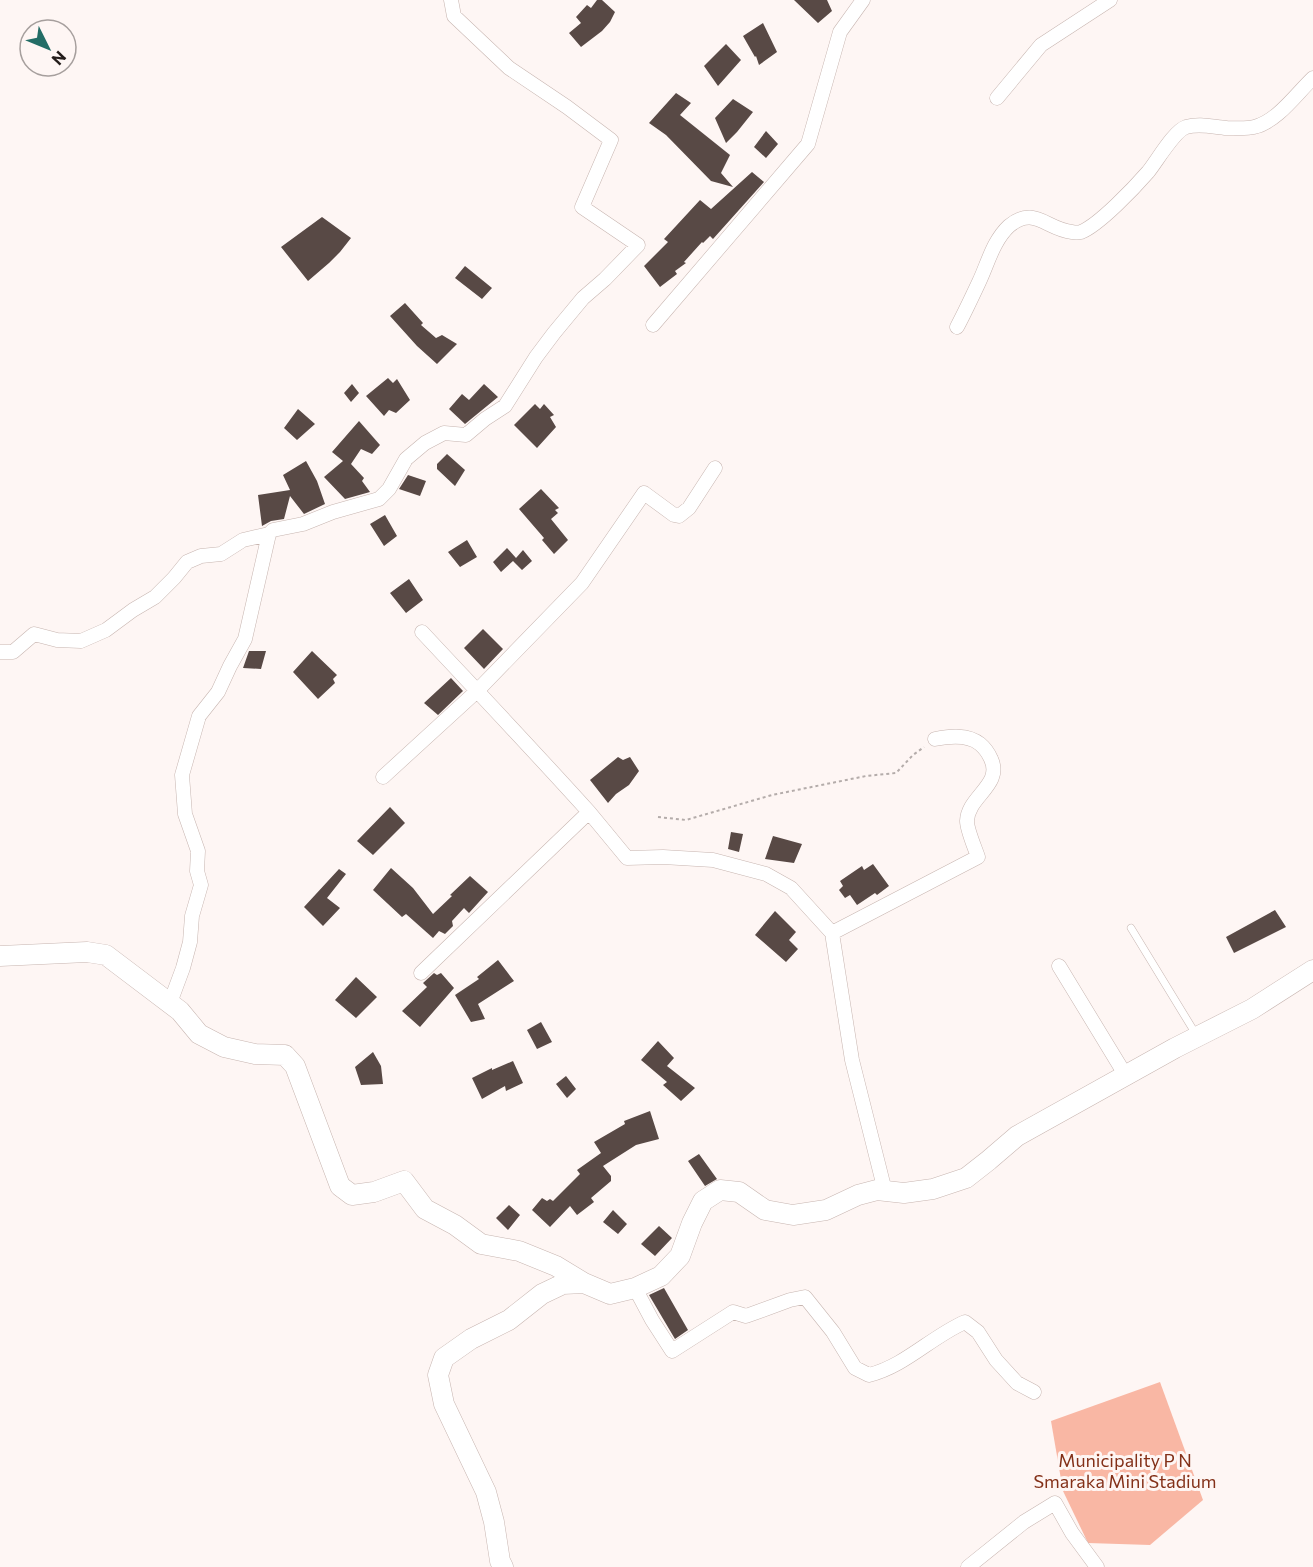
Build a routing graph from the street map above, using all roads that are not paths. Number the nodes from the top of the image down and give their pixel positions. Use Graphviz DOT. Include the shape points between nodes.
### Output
graph roads {
  1 [pos="451,0"];
  2 [pos="863,0"];
  3 [pos="1110,0"];
  4 [pos="1313,78"];
  5 [pos="997,98"];
  6 [pos="653,325"];
  7 [pos="957,327"];
  8 [pos="715,468"];
  9 [pos="269,534"];
  10 [pos="422,632"];
  11 [pos="0,652"];
  12 [pos="477,691"];
  13 [pos="936,739"];
  14 [pos="383,777"];
  15 [pos="589,812"];
  16 [pos="1131,928"];
  17 [pos="832,933"];
  18 [pos="0,956"];
  19 [pos="1059,966"];
  20 [pos="1313,970"];
  21 [pos="421,973"];
  22 [pos="170,1003"];
  23 [pos="1197,1037"];
  24 [pos="1126,1076"];
  25 [pos="885,1191"];
  26 [pos="584,1283"];
  27 [pos="634,1288"];
  28 [pos="1034,1392"];
  29 [pos="503,1567"];
  30 [pos="968,1567"];
  31 [pos="1097,1567"];
  1 -- 9 [label="street" via="454,16 509,68 611,140 582,207 638,245 583,298 554,333 505,406 466,435 444,433 425,443 406,459 379,499"];
  2 -- 6 [label="street" via="840,32 808,144"];
  3 -- 5 [label="street" via="1041,45"];
  4 -- 7 [label="street" via="1274,118 1255,127 1198,124 1184,128 1119,201 1095,224 1078,233 1052,227 1037,218 1024,217 1009,226 994,244"];
  8 -- 12 [label="street" via="689,508 679,516 644,493 582,583"];
  9 -- 11 [label="street" via="243,540 221,554 187,562 155,597 106,630 81,641 34,634 13,652"];
  9 -- 22 [label="street" via="245,639 218,692 199,716 182,775 185,813 198,850 201,885 190,942"];
  10 -- 12 [label="street"];
  12 -- 14 [label="street"];
  12 -- 15 [label="street"];
  13 -- 17 [label="street" via="952,735 975,740 987,750 995,767 992,779 971,807 967,822 978,857"];
  15 -- 17 [label="street" via="627,858 713,860 766,874 791,888"];
  15 -- 21 [label="street"];
  16 -- 23 [label="lane"];
  17 -- 25 [label="street" via="852,1060"];
  18 -- 22 [label="street" via="87,952 106,955"];
  19 -- 24 [label="street"];
  20 -- 23 [label="street" via="1252,1009"];
  22 -- 26 [label="street" via="199,1034 224,1047 285,1055 295,1066 340,1186 352,1195 404,1181 425,1209 481,1245 519,1251"];
  23 -- 24 [label="street"];
  24 -- 25 [label="street" via="1017,1136 966,1178 933,1189"];
  25 -- 27 [label="street" via="858,1195 826,1210 794,1215 765,1210 740,1192 720,1190 703,1201 680,1256 661,1275"];
  26 -- 27 [label="street" via="610,1293"];
  26 -- 29 [label="street" via="563,1284 542,1294 509,1320 444,1358 438,1375 444,1404 486,1492"];
  27 -- 28 [label="street" via="672,1351 733,1312 746,1316 805,1297 855,1368 869,1375 884,1371 965,1322 978,1332 1017,1383"];
  30 -- 31 [label="street" via="1054,1503"];
}
